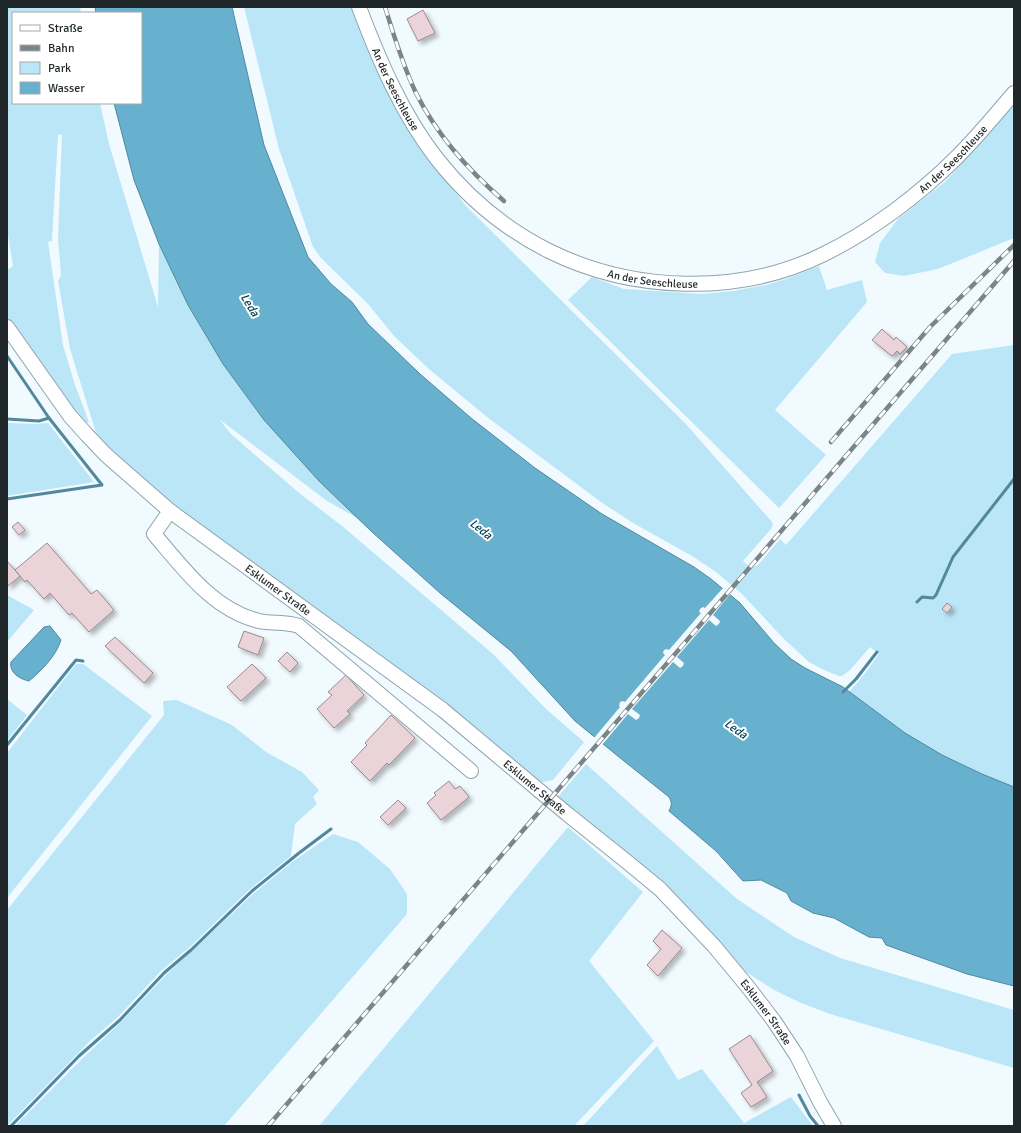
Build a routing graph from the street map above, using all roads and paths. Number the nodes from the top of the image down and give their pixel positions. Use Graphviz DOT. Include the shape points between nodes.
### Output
graph roads {
  1 [pos="359,7"];
  2 [pos="1014,93"];
  3 [pos="7,327"];
  4 [pos="170,511"];
  5 [pos="471,771"];
  6 [pos="834,1126"];
  1 -- 2 [label="street, An der Seeschleuse" via="393,88 418,132 437,159 469,194 503,223 549,251 587,267 632,279 701,283 731,281 783,271 823,254 858,235 924,186 956,158"];
  3 -- 4 [label="street, Esklumer Straße" via="70,416 106,455"];
  4 -- 5 [label="street, Esklumer Straße" via="154,534 205,590 230,609 246,617 299,626"];
  4 -- 6 [label="street, Esklumer Straße" via="443,710 660,889 714,946 774,1021 797,1056"];
}
